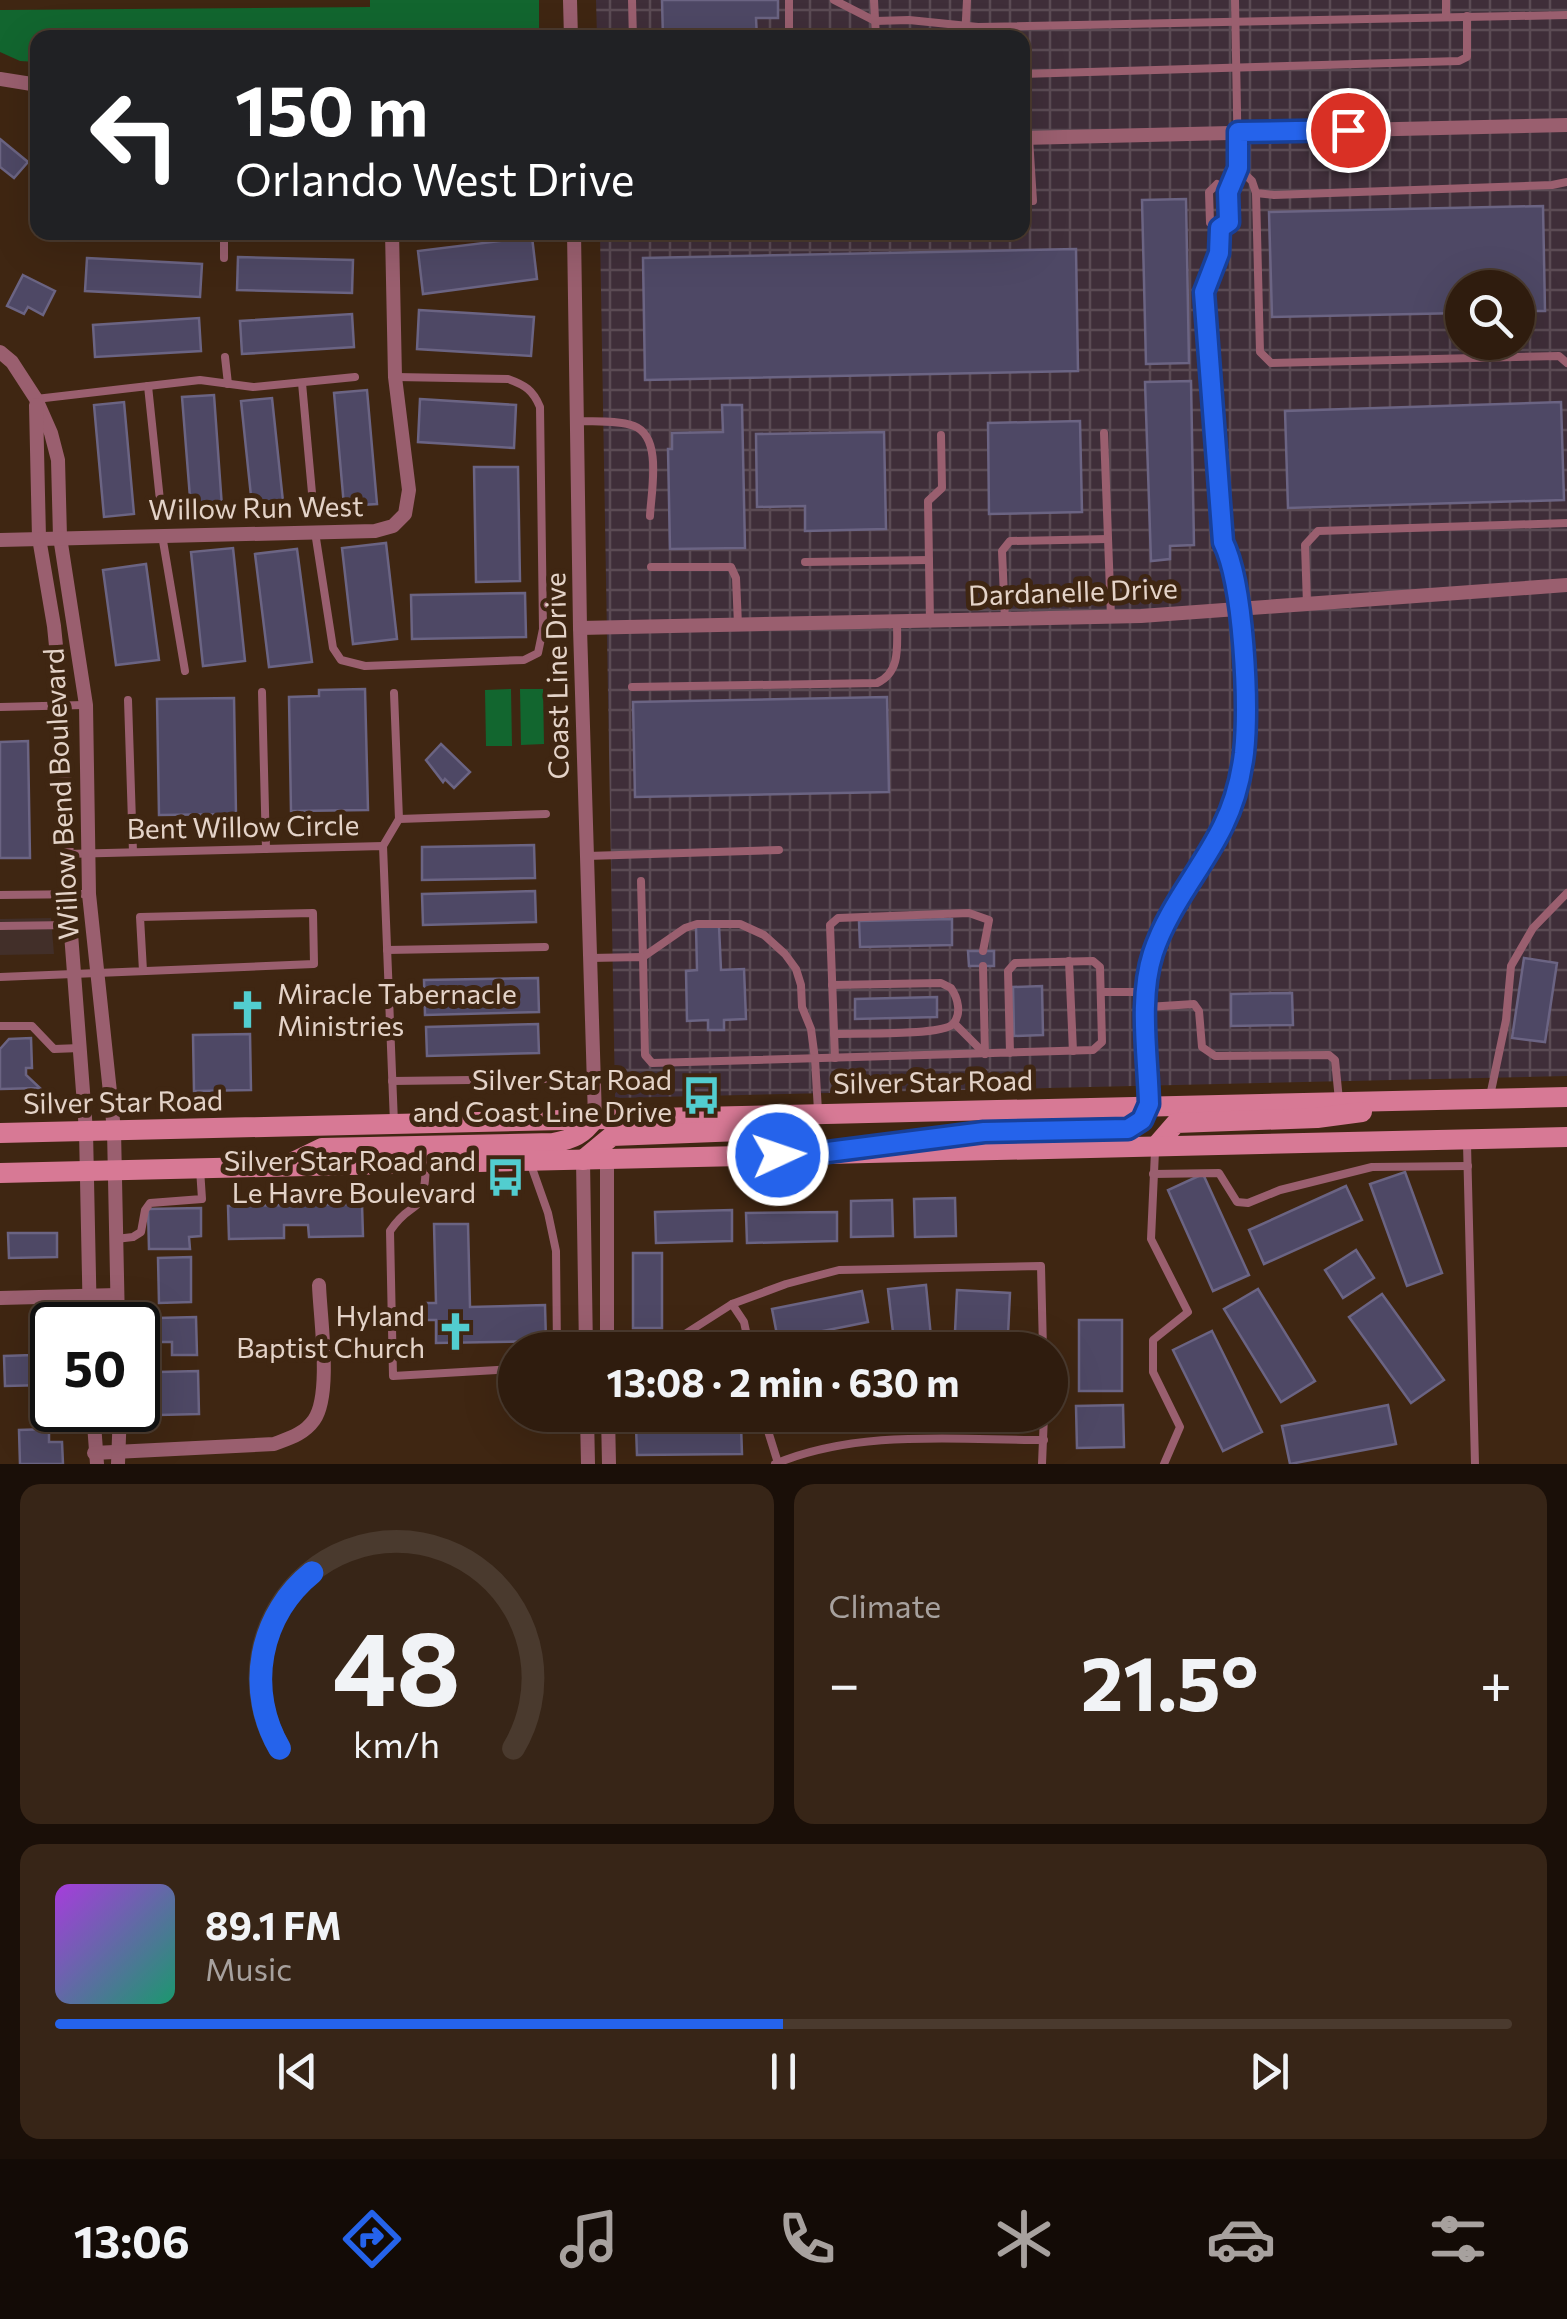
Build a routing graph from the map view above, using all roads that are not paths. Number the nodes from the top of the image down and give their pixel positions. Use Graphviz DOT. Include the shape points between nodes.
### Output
graph roads {
  1 [pos="570,0"];
  2 [pos="632,0"];
  3 [pos="789,0"];
  4 [pos="834,0"];
  5 [pos="874,0"];
  6 [pos="966,0"];
  7 [pos="1235,0"];
  8 [pos="1446,0"];
  9 [pos="1567,14"];
  10 [pos="1446,16"];
  11 [pos="1466,16"];
  12 [pos="875,21"];
  13 [pos="1236,22"];
  14 [pos="965,26"];
  15 [pos="571,30"];
  16 [pos="633,30"];
  17 [pos="789,30"];
  18 [pos="876,30"];
  19 [pos="965,30"];
  20 [pos="1237,66"];
  21 [pos="1030,74"];
  22 [pos="0,79"];
  23 [pos="30,83"];
  24 [pos="1567,126"];
  25 [pos="1238,132"];
  26 [pos="1030,138"];
  27 [pos="1238,168"];
  28 [pos="1030,173"];
  29 [pos="1567,182"];
  30 [pos="1228,192"];
  31 [pos="1256,193"];
  32 [pos="1030,200"];
  33 [pos="1220,228"];
  34 [pos="223,240"];
  35 [pos="394,240"];
  36 [pos="574,240"];
  37 [pos="224,258"];
  38 [pos="0,352"];
  39 [pos="226,357"];
  40 [pos="1567,363"];
  41 [pos="395,377"];
  42 [pos="355,378"];
  43 [pos="302,382"];
  44 [pos="228,384"];
  45 [pos="148,386"];
  46 [pos="36,399"];
  47 [pos="577,421"];
  48 [pos="1104,433"];
  49 [pos="941,435"];
  50 [pos="313,504"];
  51 [pos="161,510"];
  52 [pos="650,516"];
  53 [pos="1567,523"];
  54 [pos="315,532"];
  55 [pos="162,535"];
  56 [pos="60,537"];
  57 [pos="39,538"];
  58 [pos="1108,539"];
  59 [pos="0,540"];
  60 [pos="929,560"];
  61 [pos="805,562"];
  62 [pos="651,568"];
  63 [pos="1567,585"];
  64 [pos="1307,605"];
  65 [pos="1239,610"];
  66 [pos="1111,617"];
  67 [pos="1005,620"];
  68 [pos="930,622"];
  69 [pos="896,623"];
  70 [pos="738,626"];
  71 [pos="580,628"];
  72 [pos="185,670"];
  73 [pos="632,687"];
  74 [pos="262,692"];
  75 [pos="394,692"];
  76 [pos="128,700"];
  77 [pos="86,705"];
  78 [pos="62,706"];
  79 [pos="0,707"];
  80 [pos="546,814"];
  81 [pos="399,819"];
  82 [pos="383,846"];
  83 [pos="266,849"];
  84 [pos="779,850"];
  85 [pos="133,852"];
  86 [pos="66,854"];
  87 [pos="88,854"];
  88 [pos="587,856"];
  89 [pos="640,881"];
  90 [pos="1567,892"];
  91 [pos="68,894"];
  92 [pos="89,894"];
  93 [pos="0,895"];
  94 [pos="70,924"];
  95 [pos="0,926"];
  96 [pos="544,947"];
  97 [pos="387,950"];
  98 [pos="983,951"];
  99 [pos="590,958"];
  100 [pos="643,958"];
  101 [pos="1069,961"];
  102 [pos="983,966"];
  103 [pos="143,971"];
  104 [pos="97,972"];
  105 [pos="74,974"];
  106 [pos="0,977"];
  107 [pos="832,985"];
  108 [pos="1101,992"];
  109 [pos="1146,999"];
  110 [pos="954,1023"];
  111 [pos="0,1026"];
  112 [pos="834,1034"];
  113 [pos="80,1048"];
  114 [pos="1072,1051"];
  115 [pos="1010,1053"];
  116 [pos="985,1054"];
  117 [pos="816,1058"];
  118 [pos="835,1058"];
  119 [pos="548,1079"];
  120 [pos="392,1081"];
  121 [pos="1567,1097"];
  122 [pos="1490,1098"];
  123 [pos="1463,1099"];
  124 [pos="1339,1101"];
  125 [pos="1149,1104"];
  126 [pos="818,1113"];
  127 [pos="595,1118"];
  128 [pos="394,1123"];
  129 [pos="114,1130"];
  130 [pos="86,1131"];
  131 [pos="0,1133"];
  132 [pos="1567,1137"];
  133 [pos="1467,1139"];
  134 [pos="1156,1146"];
  135 [pos="812,1154"];
  136 [pos="607,1159"];
  137 [pos="583,1160"];
  138 [pos="530,1161"];
  139 [pos="426,1164"];
  140 [pos="285,1166"];
  141 [pos="1468,1166"];
  142 [pos="87,1171"];
  143 [pos="116,1171"];
  144 [pos="0,1173"];
  145 [pos="1153,1174"];
  146 [pos="201,1178"];
  147 [pos="116,1239"];
  148 [pos="319,1285"];
  149 [pos="118,1295"];
  150 [pos="89,1296"];
  151 [pos="0,1298"];
  152 [pos="89,1302"];
  153 [pos="118,1302"];
  154 [pos="732,1304"];
  155 [pos="557,1332"];
  156 [pos="586,1332"];
  157 [pos="608,1332"];
  158 [pos="687,1332"];
  159 [pos="746,1332"];
  160 [pos="1043,1332"];
  161 [pos="498,1370"];
  162 [pos="94,1432"];
  163 [pos="120,1432"];
  164 [pos="588,1432"];
  165 [pos="608,1432"];
  166 [pos="768,1432"];
  167 [pos="1044,1432"];
  168 [pos="1044,1440"];
  169 [pos="119,1457"];
  170 [pos="96,1458"];
  171 [pos="588,1464"];
  172 [pos="609,1464"];
  173 [pos="777,1464"];
  174 [pos="1042,1464"];
  175 [pos="1164,1464"];
  176 [pos="1474,1464"];
  1 -- 15 [label="street"];
  2 -- 16 [label="lane"];
  3 -- 17 [label="lane"];
  4 -- 12 [label="lane"];
  5 -- 12 [label="lane"];
  6 -- 14 [label="lane"];
  7 -- 13 [label="lane"];
  8 -- 10 [label="lane"];
  9 -- 11 [label="lane"];
  10 -- 11 [label="lane"];
  10 -- 13 [label="lane"];
  11 -- 20 [label="lane" via="1467,56 1460,61"];
  12 -- 14 [label="lane"];
  12 -- 18 [label="lane"];
  13 -- 14 [label="lane"];
  13 -- 20 [label="lane"];
  14 -- 19 [label="lane"];
  20 -- 21 [label="lane"];
  20 -- 25 [label="lane"];
  22 -- 23 [label="street"];
  24 -- 25 [label="street"];
  25 -- 26 [label="street"];
  25 -- 27 [label="lane"];
  27 -- 30 [label="lane"];
  27 -- 31 [label="lane"];
  28 -- 32 [label="lane"];
  29 -- 31 [label="lane"];
  30 -- 33 [label="lane" via="1229,222"];
  30 -- 33 [label="lane" via="1217,184 1209,192 1210,224"];
  31 -- 40 [label="lane" via="1260,352 1271,363 1559,356"];
  33 -- 65 [label="lane" via="1219,253 1204,292 1223,542"];
  34 -- 37 [label="lane"];
  35 -- 41 [label="street, Willow Run West"];
  36 -- 47 [label="street, Coast Line Drive"];
  38 -- 46 [label="street, Willow Bend Boulevard"];
  39 -- 44 [label="lane"];
  41 -- 54 [label="street, Willow Run West" via="409,490 405,514 394,526 375,531"];
  41 -- 54 [label="lane" via="508,379 534,393 540,406 538,653 524,660 364,666 342,660 333,648"];
  42 -- 43 [label="lane"];
  43 -- 44 [label="lane"];
  43 -- 50 [label="lane"];
  44 -- 45 [label="lane"];
  45 -- 46 [label="lane"];
  45 -- 51 [label="lane"];
  46 -- 56 [label="street, Willow Bend Boulevard" via="58,460"];
  46 -- 57 [label="street, Willow Bend Boulevard"];
  47 -- 52 [label="lane" via="643,432 651,444"];
  47 -- 71 [label="street, Coast Line Drive"];
  48 -- 58 [label="lane"];
  49 -- 60 [label="lane" via="942,488 928,501"];
  53 -- 64 [label="lane" via="1318,531 1305,545"];
  54 -- 55 [label="street, Willow Run West"];
  55 -- 56 [label="street, Willow Run West"];
  55 -- 72 [label="lane"];
  56 -- 57 [label="street, Willow Run West"];
  56 -- 77 [label="street, Willow Bend Boulevard"];
  57 -- 59 [label="street, Willow Run West"];
  57 -- 78 [label="street, Willow Bend Boulevard"];
  58 -- 66 [label="lane"];
  58 -- 67 [label="lane" via="1010,541 1002,551"];
  60 -- 61 [label="lane"];
  60 -- 68 [label="lane"];
  62 -- 70 [label="lane" via="731,566"];
  63 -- 64 [label="street, Dardanelle Drive"];
  64 -- 65 [label="street, Dardanelle Drive"];
  65 -- 66 [label="street, Dardanelle Drive"];
  65 -- 109 [label="street" via="1246,715 1240,772 1224,825 1152,954"];
  66 -- 67 [label="street, Dardanelle Drive"];
  67 -- 68 [label="street, Dardanelle Drive"];
  68 -- 69 [label="street, Dardanelle Drive"];
  69 -- 70 [label="street, Dardanelle Drive"];
  69 -- 73 [label="lane" via="894,668 877,682"];
  70 -- 71 [label="street, Dardanelle Drive"];
  71 -- 88 [label="street, Coast Line Drive"];
  74 -- 83 [label="lane"];
  75 -- 81 [label="lane"];
  76 -- 85 [label="lane"];
  77 -- 78 [label="lane"];
  77 -- 87 [label="street, Willow Bend Boulevard"];
  78 -- 79 [label="lane"];
  78 -- 86 [label="street, Willow Bend Boulevard"];
  80 -- 81 [label="lane"];
  81 -- 82 [label="lane"];
  82 -- 83 [label="lane, Bent Willow Circle"];
  82 -- 97 [label="lane, Bent Willow Circle"];
  83 -- 85 [label="lane, Bent Willow Circle"];
  84 -- 88 [label="lane"];
  85 -- 87 [label="lane, Bent Willow Circle"];
  86 -- 87 [label="lane, Bent Willow Circle"];
  86 -- 91 [label="street, Willow Bend Boulevard"];
  87 -- 92 [label="street, Willow Bend Boulevard"];
  88 -- 99 [label="street, Coast Line Drive"];
  89 -- 100 [label="lane"];
  90 -- 122 [label="lane" via="1533,928 1511,966"];
  91 -- 92 [label="lane"];
  91 -- 93 [label="lane"];
  91 -- 94 [label="street, Willow Bend Boulevard"];
  92 -- 104 [label="street, Willow Bend Boulevard"];
  94 -- 95 [label="lane"];
  94 -- 105 [label="street, Willow Bend Boulevard"];
  96 -- 97 [label="lane"];
  97 -- 120 [label="lane, Bent Willow Circle"];
  98 -- 107 [label="lane" via="989,920 969,913 838,918 830,925"];
  99 -- 100 [label="lane"];
  99 -- 127 [label="street, Coast Line Drive"];
  100 -- 117 [label="lane" via="646,1055 652,1063"];
  100 -- 117 [label="lane" via="697,924 750,927 796,969"];
  101 -- 108 [label="lane" via="1094,961"];
  101 -- 114 [label="lane"];
  101 -- 115 [label="lane" via="1014,963 1008,971"];
  102 -- 116 [label="lane"];
  103 -- 103 [label="lane" via="314,964 313,913 140,917"];
  103 -- 104 [label="lane"];
  104 -- 105 [label="lane"];
  104 -- 129 [label="street, Willow Bend Boulevard"];
  105 -- 106 [label="lane"];
  105 -- 113 [label="street, Willow Bend Boulevard"];
  107 -- 110 [label="lane" via="941,983 957,996"];
  107 -- 112 [label="lane"];
  108 -- 109 [label="lane"];
  108 -- 114 [label="lane" via="1102,1042 1093,1050"];
  109 -- 124 [label="lane" via="1194,1004 1202,1047 1215,1056 1328,1055 1335,1060"];
  109 -- 125 [label="street"];
  110 -- 112 [label="lane" via="922,1032"];
  110 -- 116 [label="lane"];
  111 -- 113 [label="lane" via="32,1026 54,1049"];
  112 -- 118 [label="lane"];
  113 -- 130 [label="street, Willow Bend Boulevard"];
  114 -- 115 [label="lane"];
  115 -- 116 [label="lane"];
  116 -- 118 [label="lane"];
  117 -- 118 [label="lane"];
  117 -- 126 [label="lane"];
  119 -- 120 [label="lane"];
  120 -- 128 [label="lane, Bent Willow Circle"];
  121 -- 122 [label="main road, Silver Star Road"];
  122 -- 123 [label="main road, Silver Star Road"];
  123 -- 124 [label="main road, Silver Star Road"];
  123 -- 134 [label="main road" via="1317,1118 1176,1123"];
  124 -- 125 [label="main road, Silver Star Road"];
  125 -- 126 [label="main road, Silver Star Road"];
  125 -- 135 [label="main road" via="1128,1129 984,1132"];
  126 -- 127 [label="main road, Silver Star Road"];
  126 -- 137 [label="main road" via="741,1131 612,1136"];
  127 -- 128 [label="main road, Silver Star Road"];
  127 -- 140 [label="main road" via="586,1132 554,1143 322,1148"];
  128 -- 129 [label="main road, Silver Star Road"];
  129 -- 130 [label="main road, Silver Star Road"];
  129 -- 143 [label="street, Willow Bend Boulevard"];
  130 -- 131 [label="main road, Silver Star Road"];
  130 -- 142 [label="street, Willow Bend Boulevard"];
  132 -- 133 [label="main road"];
  133 -- 134 [label="main road"];
  133 -- 141 [label="lane"];
  134 -- 135 [label="main road"];
  134 -- 145 [label="lane"];
  135 -- 136 [label="main road"];
  136 -- 137 [label="main road"];
  136 -- 157 [label="street"];
  137 -- 138 [label="main road"];
  137 -- 156 [label="street"];
  138 -- 139 [label="main road"];
  138 -- 155 [label="lane" via="556,1252"];
  139 -- 140 [label="main road"];
  139 -- 161 [label="lane" via="421,1204 390,1231 393,1376"];
  140 -- 146 [label="main road"];
  141 -- 145 [label="lane" via="1372,1167 1248,1203 1237,1202 1219,1173"];
  141 -- 176 [label="lane"];
  142 -- 143 [label="main road"];
  142 -- 144 [label="main road"];
  142 -- 150 [label="street, Willow Bend Boulevard"];
  143 -- 146 [label="main road"];
  143 -- 147 [label="street, Willow Bend Boulevard"];
  145 -- 175 [label="lane" via="1151,1239 1188,1312 1153,1340 1153,1372 1180,1428"];
  146 -- 147 [label="lane" via="202,1200 150,1203 141,1232"];
  147 -- 149 [label="street, Willow Bend Boulevard"];
  148 -- 169 [label="street" via="323,1392 317,1416 301,1434 274,1444"];
  149 -- 150 [label="street"];
  149 -- 153 [label="street, Willow Bend Boulevard"];
  150 -- 151 [label="street"];
  150 -- 152 [label="street, Willow Bend Boulevard"];
  154 -- 158 [label="lane"];
  154 -- 159 [label="lane"];
  154 -- 160 [label="lane" via="839,1270 1041,1266"];
  162 -- 170 [label="street"];
  163 -- 169 [label="street"];
  164 -- 171 [label="street"];
  165 -- 172 [label="street"];
  166 -- 173 [label="lane"];
  167 -- 168 [label="lane"];
  168 -- 173 [label="lane" via="844,1443"];
  168 -- 174 [label="lane"];
  169 -- 170 [label="street"];
}
